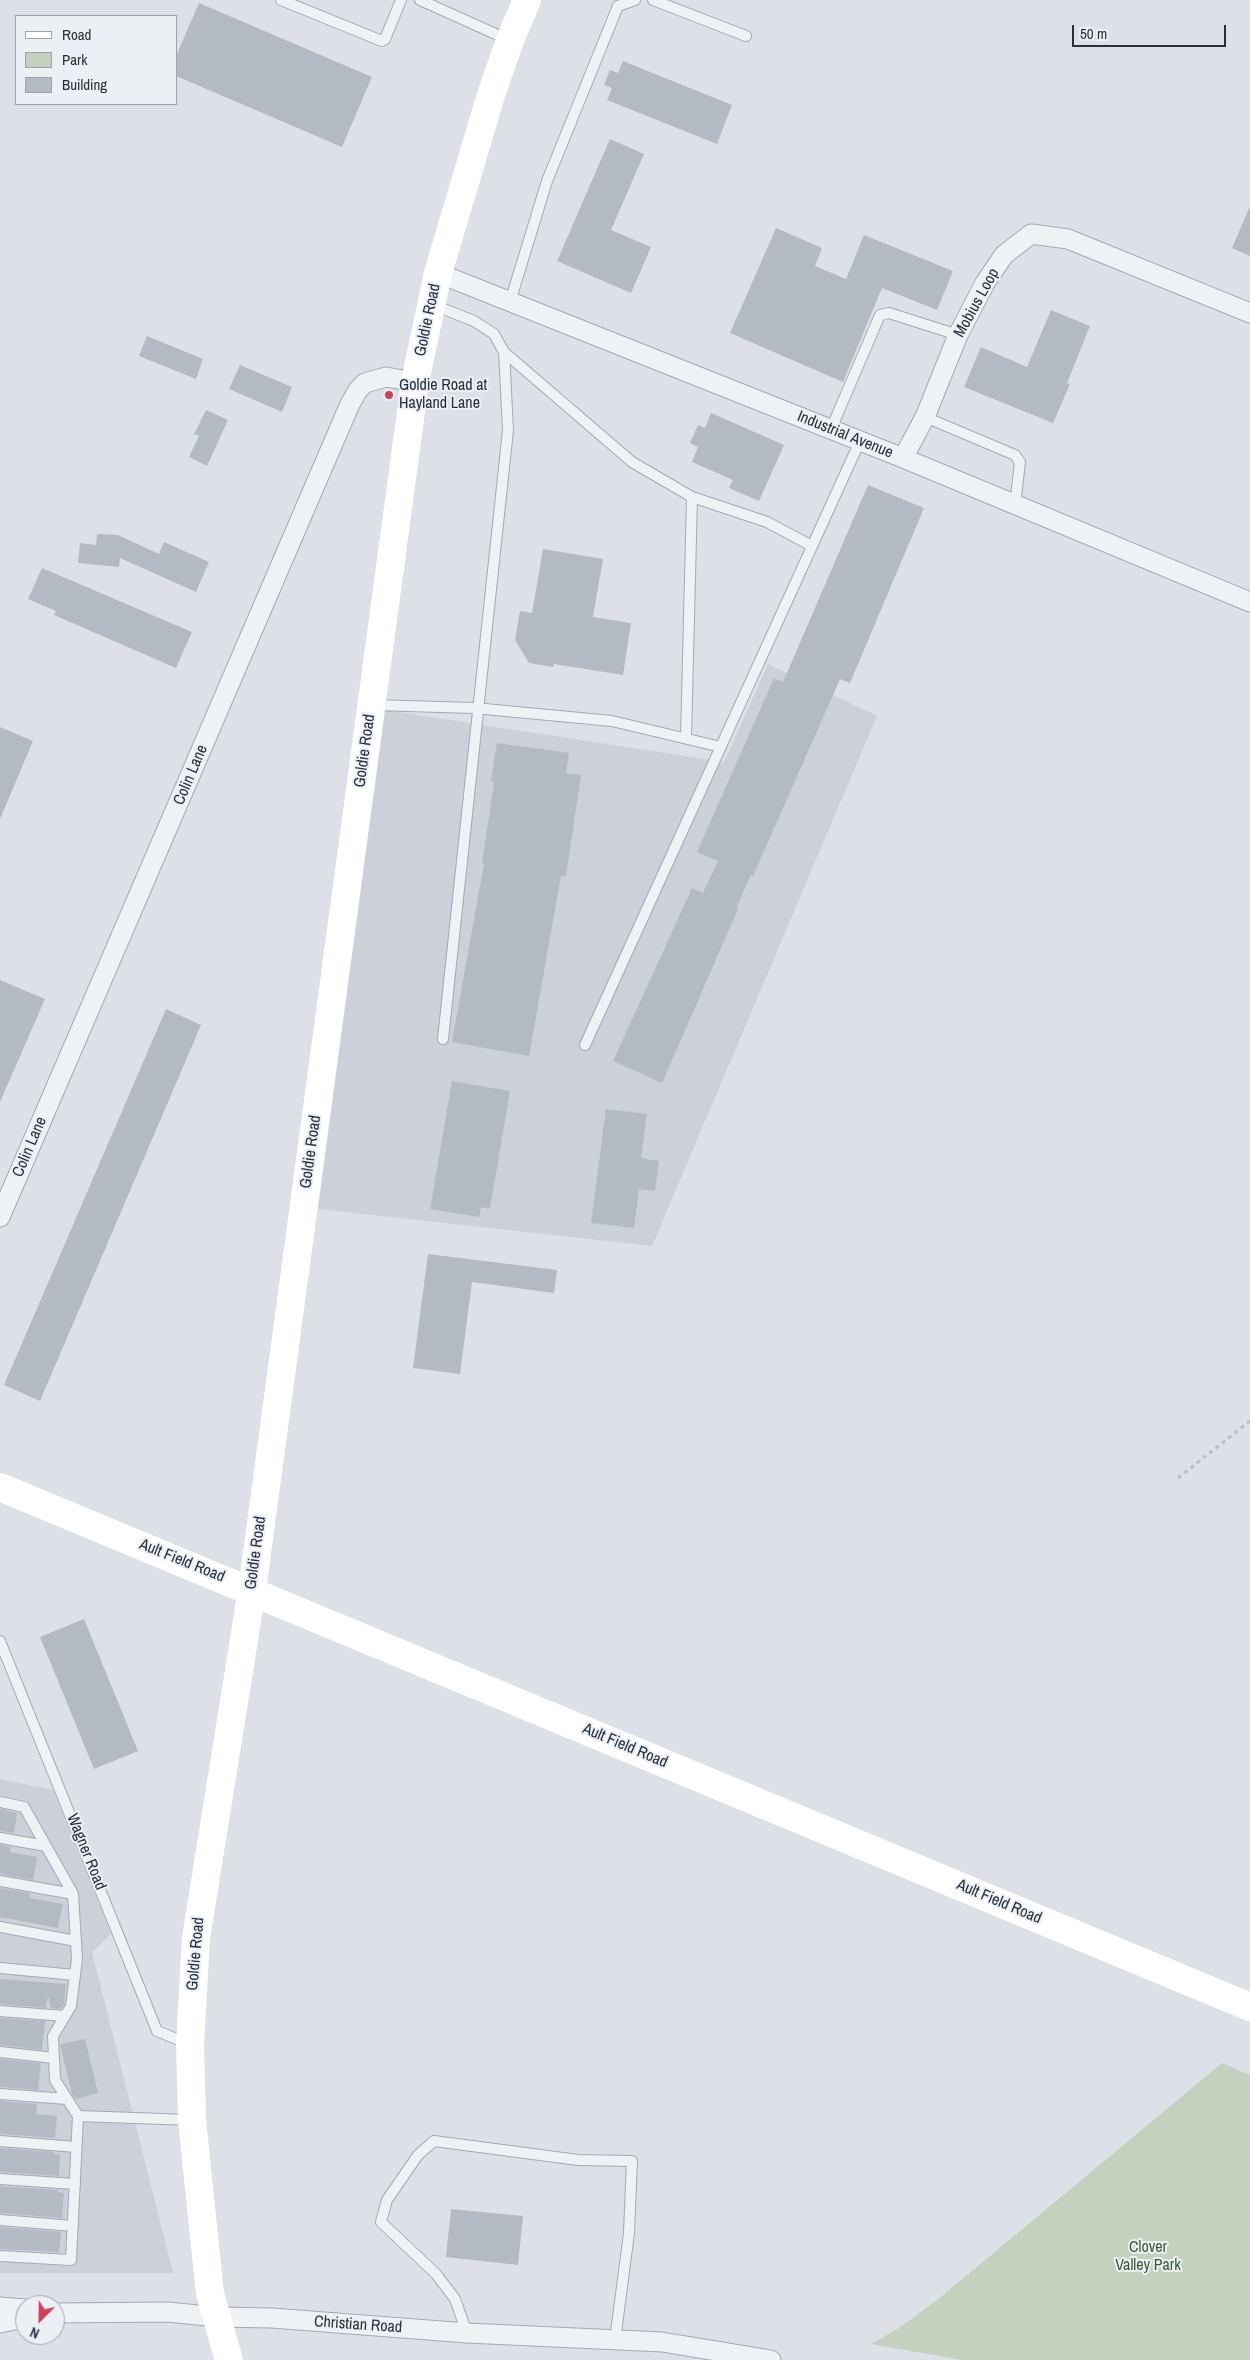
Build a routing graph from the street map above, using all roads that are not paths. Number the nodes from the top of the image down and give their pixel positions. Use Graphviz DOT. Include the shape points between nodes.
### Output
graph roads {
  1 [pos="281,0"];
  2 [pos="401,0"];
  3 [pos="527,0"];
  4 [pos="635,0"];
  5 [pos="653,0"];
  6 [pos="424,1"];
  7 [pos="746,36"];
  8 [pos="510,40"];
  9 [pos="438,273"];
  10 [pos="510,302"];
  11 [pos="431,304"];
  12 [pos="1250,313"];
  13 [pos="958,335"];
  14 [pos="504,352"];
  15 [pos="415,382"];
  16 [pos="924,417"];
  17 [pos="831,429"];
  18 [pos="860,441"];
  19 [pos="904,458"];
  20 [pos="692,497"];
  21 [pos="1015,505"];
  22 [pos="812,546"];
  23 [pos="1250,602"];
  24 [pos="372,704"];
  25 [pos="478,709"];
  26 [pos="686,738"];
  27 [pos="721,747"];
  28 [pos="443,1040"];
  29 [pos="585,1045"];
  30 [pos="0,1217"];
  31 [pos="0,1487"];
  32 [pos="252,1590"];
  33 [pos="0,1641"];
  34 [pos="0,1802"];
  35 [pos="0,1838"];
  36 [pos="46,1846"];
  37 [pos="0,1881"];
  38 [pos="72,1894"];
  39 [pos="0,1927"];
  40 [pos="76,1941"];
  41 [pos="0,1968"];
  42 [pos="75,1975"];
  43 [pos="1250,2007"];
  44 [pos="0,2011"];
  45 [pos="65,2016"];
  46 [pos="190,2044"];
  47 [pos="0,2052"];
  48 [pos="54,2058"];
  49 [pos="0,2094"];
  50 [pos="67,2099"];
  51 [pos="78,2116"];
  52 [pos="192,2120"];
  53 [pos="0,2141"];
  54 [pos="76,2147"];
  55 [pos="0,2179"];
  56 [pos="75,2184"];
  57 [pos="0,2220"];
  58 [pos="73,2226"];
  59 [pos="0,2256"];
  60 [pos="0,2307"];
  61 [pos="15,2308"];
  62 [pos="65,2312"];
  63 [pos="217,2317"];
  64 [pos="15,2320"];
  65 [pos="0,2323"];
  66 [pos="467,2333"];
  67 [pos="615,2340"];
  68 [pos="229,2360"];
  69 [pos="771,2360"];
  1 -- 2 [label="lane" via="382,41"];
  3 -- 8 [label="street, Goldie Road"];
  4 -- 10 [label="lane" via="618,6 547,181"];
  5 -- 7 [label="lane"];
  6 -- 8 [label="lane"];
  8 -- 9 [label="street, Goldie Road"];
  9 -- 10 [label="street, Industrial Avenue"];
  9 -- 11 [label="street, Goldie Road"];
  10 -- 17 [label="street, Industrial Avenue"];
  11 -- 14 [label="lane" via="474,321 494,334"];
  11 -- 15 [label="street, Goldie Road"];
  12 -- 13 [label="street, Mobius Loop" via="1068,239 1031,234 1004,255 985,283"];
  13 -- 16 [label="street, Mobius Loop"];
  13 -- 17 [label="lane" via="889,313 880,315"];
  14 -- 20 [label="lane" via="632,462"];
  14 -- 25 [label="lane" via="508,430"];
  15 -- 24 [label="street, Goldie Road"];
  15 -- 30 [label="street, Colin Lane" via="386,377 365,383 350,404"];
  16 -- 19 [label="street, Mobius Loop"];
  16 -- 21 [label="lane" via="1015,455 1020,462"];
  17 -- 18 [label="street, Industrial Avenue"];
  18 -- 19 [label="street, Industrial Avenue"];
  18 -- 22 [label="lane"];
  19 -- 21 [label="street, Industrial Avenue"];
  20 -- 22 [label="lane" via="767,522"];
  20 -- 26 [label="lane"];
  21 -- 23 [label="street, Industrial Avenue"];
  22 -- 27 [label="lane"];
  24 -- 25 [label="lane"];
  24 -- 32 [label="street, Goldie Road"];
  25 -- 26 [label="lane" via="612,721"];
  25 -- 28 [label="lane"];
  26 -- 27 [label="lane"];
  27 -- 29 [label="lane"];
  31 -- 32 [label="street, Ault Field Road"];
  32 -- 43 [label="street, Ault Field Road"];
  32 -- 46 [label="street, Goldie Road" via="196,1938"];
  33 -- 46 [label="lane, Wagner Road" via="156,2031"];
  34 -- 36 [label="lane" via="24,1807"];
  35 -- 36 [label="lane"];
  36 -- 38 [label="lane"];
  37 -- 38 [label="lane"];
  38 -- 40 [label="lane"];
  39 -- 40 [label="lane"];
  40 -- 42 [label="lane"];
  41 -- 42 [label="lane"];
  42 -- 45 [label="lane" via="71,2006"];
  44 -- 45 [label="lane"];
  45 -- 48 [label="lane" via="53,2036"];
  46 -- 52 [label="street, Goldie Road"];
  47 -- 48 [label="lane"];
  48 -- 50 [label="lane" via="55,2080"];
  49 -- 50 [label="lane"];
  50 -- 51 [label="lane"];
  51 -- 52 [label="lane"];
  51 -- 54 [label="lane"];
  52 -- 63 [label="street, Goldie Road" via="210,2294"];
  53 -- 54 [label="lane"];
  54 -- 56 [label="lane"];
  55 -- 56 [label="lane"];
  56 -- 58 [label="lane"];
  57 -- 58 [label="lane"];
  58 -- 59 [label="lane" via="71,2260"];
  60 -- 61 [label="street"];
  62 -- 63 [label="street, Christian Road" via="168,2312"];
  63 -- 66 [label="street, Christian Road" via="272,2318"];
  63 -- 68 [label="street, Goldie Road"];
  64 -- 65 [label="street"];
  66 -- 67 [label="street, Christian Road"];
  66 -- 67 [label="lane" via="455,2299 436,2274 381,2222 387,2200 418,2155 434,2141 578,2160 632,2161 629,2233"];
  67 -- 69 [label="street, Christian Road" via="662,2342"];
}
